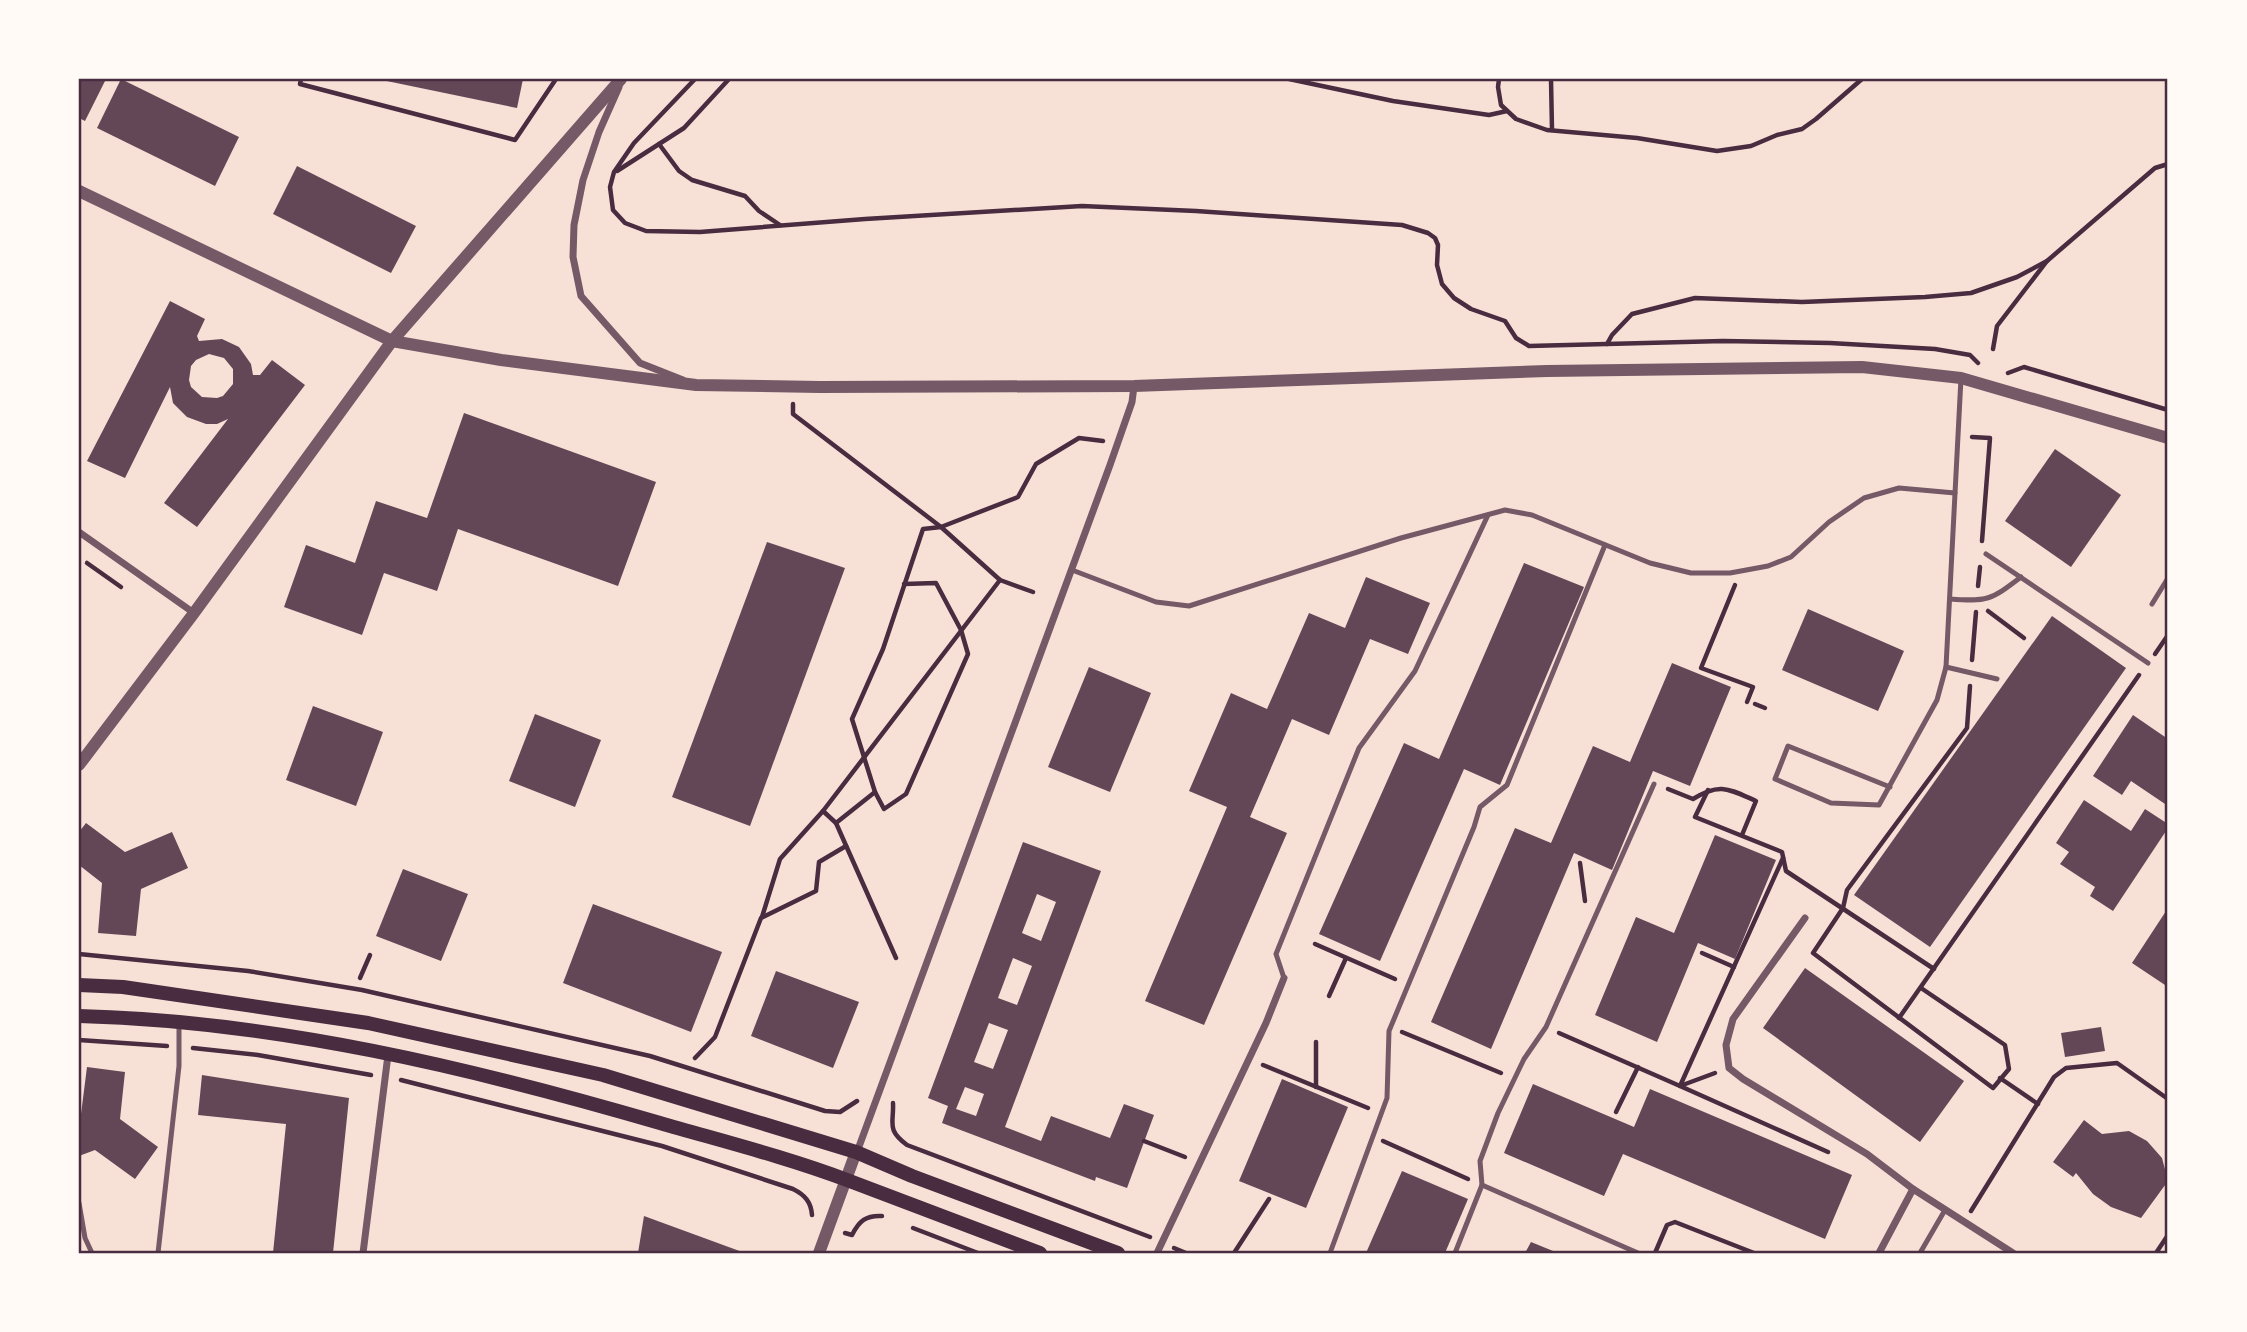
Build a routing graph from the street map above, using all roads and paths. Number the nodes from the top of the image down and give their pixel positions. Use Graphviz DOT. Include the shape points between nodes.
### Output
graph roads {
  1 [pos="300,79"];
  2 [pos="556,79"];
  3 [pos="622,79"];
  4 [pos="695,79"];
  5 [pos="729,79"];
  6 [pos="1289,79"];
  7 [pos="1499,79"];
  8 [pos="1551,79"];
  9 [pos="1862,79"];
  10 [pos="1507,111"];
  11 [pos="1552,130"];
  12 [pos="659,144"];
  13 [pos="2168,164"];
  14 [pos="614,172"];
  15 [pos="79,191"];
  16 [pos="781,226"];
  17 [pos="2048,261"];
  18 [pos="1510,327"];
  19 [pos="392,341"];
  20 [pos="1607,344"];
  21 [pos="1993,349"];
  22 [pos="1961,378"];
  23 [pos="696,385"];
  24 [pos="1134,386"];
  25 [pos="792,387"];
  26 [pos="2168,438"];
  27 [pos="1118,443"];
  28 [pos="1955,493"];
  29 [pos="1488,515"];
  30 [pos="941,527"];
  31 [pos="79,532"];
  32 [pos="1605,545"];
  33 [pos="1986,554"];
  34 [pos="87,563"];
  35 [pos="1072,570"];
  36 [pos="2021,577"];
  37 [pos="2168,578"];
  38 [pos="1000,580"];
  39 [pos="904,584"];
  40 [pos="121,587"];
  41 [pos="1033,592"];
  42 [pos="1730,597"];
  43 [pos="1950,599"];
  44 [pos="2152,604"];
  45 [pos="1986,610"];
  46 [pos="194,613"];
  47 [pos="961,630"];
  48 [pos="2024,638"];
  49 [pos="2148,663"];
  50 [pos="1946,667"];
  51 [pos="1997,679"];
  52 [pos="2135,681"];
  53 [pos="1747,702"];
  54 [pos="1755,704"];
  55 [pos="1765,708"];
  56 [pos="864,756"];
  57 [pos="79,765"];
  58 [pos="1654,784"];
  59 [pos="1890,787"];
  60 [pos="1708,790"];
  61 [pos="875,792"];
  62 [pos="823,811"];
  63 [pos="836,823"];
  64 [pos="1889,833"];
  65 [pos="1742,835"];
  66 [pos="846,846"];
  67 [pos="1783,858"];
  68 [pos="1580,863"];
  69 [pos="1843,908"];
  70 [pos="761,918"];
  71 [pos="1805,918"];
  72 [pos="1590,930"];
  73 [pos="1315,944"];
  74 [pos="1702,953"];
  75 [pos="79,954"];
  76 [pos="370,956"];
  77 [pos="896,958"];
  78 [pos="1346,958"];
  79 [pos="1734,967"];
  80 [pos="1934,969"];
  81 [pos="1381,973"];
  82 [pos="359,978"];
  83 [pos="1284,978"];
  84 [pos="79,985"];
  85 [pos="1921,988"];
  86 [pos="1329,996"];
  87 [pos="79,1016"];
  88 [pos="1899,1018"];
  89 [pos="179,1021"];
  90 [pos="1390,1028"];
  91 [pos="1559,1033"];
  92 [pos="79,1040"];
  93 [pos="1316,1042"];
  94 [pos="180,1046"];
  95 [pos="388,1055"];
  96 [pos="695,1058"];
  97 [pos="1249,1059"];
  98 [pos="1638,1067"];
  99 [pos="1729,1068"];
  100 [pos="367,1074"];
  101 [pos="1515,1079"];
  102 [pos="2000,1079"];
  103 [pos="407,1082"];
  104 [pos="1681,1086"];
  105 [pos="1316,1087"];
  106 [pos="861,1092"];
  107 [pos="2168,1099"];
  108 [pos="894,1103"];
  109 [pos="2038,1104"];
  110 [pos="1616,1112"];
  111 [pos="1382,1113"];
  112 [pos="1373,1137"];
  113 [pos="1144,1141"];
  114 [pos="856,1152"];
  115 [pos="1837,1156"];
  116 [pos="1199,1163"];
  117 [pos="846,1180"];
  118 [pos="1482,1185"];
  119 [pos="1913,1189"];
  120 [pos="1269,1199"];
  121 [pos="79,1203"];
  122 [pos="1945,1210"];
  123 [pos="887,1217"];
  124 [pos="813,1222"];
  125 [pos="1964,1222"];
  126 [pos="903,1224"];
  127 [pos="852,1235"];
  128 [pos="2168,1235"];
  129 [pos="1149,1237"];
  130 [pos="92,1253"];
  131 [pos="158,1253"];
  132 [pos="363,1253"];
  133 [pos="819,1253"];
  134 [pos="978,1253"];
  135 [pos="1040,1253"];
  136 [pos="1118,1253"];
  137 [pos="1157,1253"];
  138 [pos="1234,1253"];
  139 [pos="1330,1253"];
  140 [pos="1455,1253"];
  141 [pos="1638,1253"];
  142 [pos="1655,1253"];
  143 [pos="1754,1253"];
  144 [pos="1879,1253"];
  145 [pos="1920,1253"];
  146 [pos="2013,1253"];
  147 [pos="2156,1253"];
  1 -- 2 [label="path" via="300,85 514,140"];
  3 -- 19 [label="street"];
  3 -- 23 [label="street" via="599,132 574,225 573,257 581,296 640,363"];
  4 -- 14 [label="path"];
  5 -- 12 [label="path" via="684,128"];
  6 -- 10 [label="path" via="1393,101 1489,115"];
  7 -- 10 [label="path" via="1501,105"];
  8 -- 11 [label="path"];
  9 -- 11 [label="path" via="1802,129 1751,146 1717,151"];
  10 -- 11 [label="path" via="1516,120"];
  12 -- 14 [label="path"];
  12 -- 16 [label="path" via="679,171 692,180 745,196"];
  13 -- 17 [label="path" via="2155,168"];
  14 -- 16 [label="path" via="610,187 613,210 625,223 646,231"];
  15 -- 19 [label="street"];
  16 -- 18 [label="path" via="1082,206 1402,225 1435,238 1442,284 1454,298"];
  17 -- 20 [label="path" via="1971,293 1802,302 1695,299 1632,314"];
  17 -- 21 [label="path" via="1997,326"];
  19 -- 23 [label="street"];
  19 -- 46 [label="street"];
  22 -- 24 [label="street" via="1862,368 1808,368 1547,371"];
  22 -- 26 [label="street"];
  22 -- 28 [label="lane"];
  23 -- 25 [label="street"];
  24 -- 25 [label="street"];
  24 -- 27 [label="street"];
  25 -- 30 [label="path" via="793,414"];
  27 -- 30 [label="path" via="1079,438 1036,464 1018,497"];
  27 -- 35 [label="street"];
  28 -- 32 [label="lane" via="1899,488 1864,498 1791,557 1730,573 1691,573"];
  28 -- 43 [label="lane"];
  29 -- 32 [label="lane" via="1505,510 1532,515"];
  29 -- 35 [label="lane" via="1189,606 1156,603"];
  29 -- 83 [label="lane" via="1415,671 1359,748 1276,954"];
  30 -- 38 [label="path"];
  30 -- 39 [label="path" via="923,529"];
  31 -- 46 [label="street"];
  32 -- 90 [label="lane" via="1507,785 1480,807"];
  33 -- 36 [label="lane"];
  34 -- 40 [label="path"];
  35 -- 114 [label="street"];
  36 -- 43 [label="lane" via="1994,598"];
  36 -- 49 [label="lane"];
  37 -- 44 [label="lane"];
  38 -- 41 [label="path"];
  38 -- 47 [label="path"];
  39 -- 47 [label="path" via="936,583"];
  39 -- 56 [label="path" via="883,649 852,719"];
  42 -- 53 [label="path" via="1701,668 1753,687"];
  43 -- 50 [label="lane"];
  45 -- 48 [label="path"];
  46 -- 57 [label="street"];
  47 -- 56 [label="path"];
  47 -- 61 [label="path" via="968,654 906,794 884,808"];
  50 -- 51 [label="lane"];
  50 -- 59 [label="lane" via="1937,700"];
  52 -- 80 [label="path"];
  54 -- 55 [label="path"];
  56 -- 61 [label="path"];
  56 -- 62 [label="path"];
  58 -- 60 [label="path" via="1693,799"];
  58 -- 72 [label="lane"];
  59 -- 59 [label="lane" via="1879,805 1831,803 1775,779 1788,746"];
  60 -- 65 [label="path" via="1695,817"];
  60 -- 65 [label="path" via="1724,788 1756,801"];
  61 -- 63 [label="path"];
  62 -- 63 [label="path"];
  62 -- 70 [label="path" via="780,859"];
  63 -- 66 [label="path"];
  64 -- 69 [label="path" via="1847,890"];
  65 -- 67 [label="path" via="1782,852"];
  66 -- 70 [label="path" via="819,862 816,891"];
  66 -- 77 [label="path"];
  67 -- 69 [label="path" via="1786,871"];
  67 -- 79 [label="path"];
  68 -- 72 [label="path"];
  69 -- 80 [label="path"];
  69 -- 88 [label="path" via="1813,953"];
  70 -- 96 [label="path" via="715,1037"];
  71 -- 99 [label="street" via="1733,1019 1726,1045"];
  72 -- 101 [label="lane" via="1546,1027"];
  73 -- 78 [label="path"];
  74 -- 79 [label="path"];
  75 -- 106 [label="path" via="248,971 362,990 650,1056 825,1111 840,1112 856,1104"];
  76 -- 82 [label="path"];
  78 -- 81 [label="path"];
  78 -- 86 [label="path"];
  79 -- 104 [label="path"];
  80 -- 85 [label="path"];
  83 -- 97 [label="street"];
  84 -- 114 [label="main road" via="135,989 435,1036 603,1075"];
  85 -- 88 [label="path"];
  85 -- 102 [label="path" via="2005,1045 2009,1069"];
  87 -- 89 [label="main road"];
  88 -- 102 [label="path" via="1993,1088"];
  89 -- 94 [label="lane"];
  89 -- 95 [label="main road"];
  90 -- 101 [label="path"];
  90 -- 111 [label="lane" via="1387,1098"];
  91 -- 98 [label="path"];
  92 -- 94 [label="path"];
  93 -- 105 [label="path"];
  94 -- 100 [label="path"];
  94 -- 131 [label="lane"];
  95 -- 117 [label="main road" via="592,1103"];
  95 -- 132 [label="street"];
  97 -- 105 [label="path"];
  97 -- 116 [label="street"];
  98 -- 104 [label="path"];
  98 -- 110 [label="path"];
  99 -- 104 [label="path"];
  99 -- 119 [label="street" via="1867,1154"];
  101 -- 118 [label="lane" via="1480,1161"];
  102 -- 109 [label="path"];
  103 -- 124 [label="path" via="662,1146 793,1189 812,1206"];
  104 -- 115 [label="path"];
  105 -- 111 [label="path"];
  107 -- 109 [label="path" via="2117,1063 2066,1068 2054,1077"];
  108 -- 129 [label="path" via="891,1129 907,1144"];
  109 -- 125 [label="path"];
  111 -- 112 [label="lane"];
  112 -- 118 [label="path"];
  112 -- 139 [label="lane"];
  113 -- 116 [label="path"];
  114 -- 117 [label="street"];
  114 -- 136 [label="main road"];
  116 -- 137 [label="street"];
  117 -- 133 [label="street"];
  117 -- 135 [label="main road"];
  118 -- 140 [label="lane"];
  118 -- 141 [label="lane"];
  119 -- 122 [label="street"];
  119 -- 144 [label="street"];
  120 -- 138 [label="path"];
  121 -- 130 [label="lane"];
  122 -- 125 [label="street"];
  122 -- 145 [label="lane"];
  123 -- 127 [label="path" via="865,1217"];
  125 -- 146 [label="street"];
  126 -- 134 [label="path"];
  128 -- 147 [label="path"];
  142 -- 143 [label="path" via="1667,1225 1675,1222"];
}
